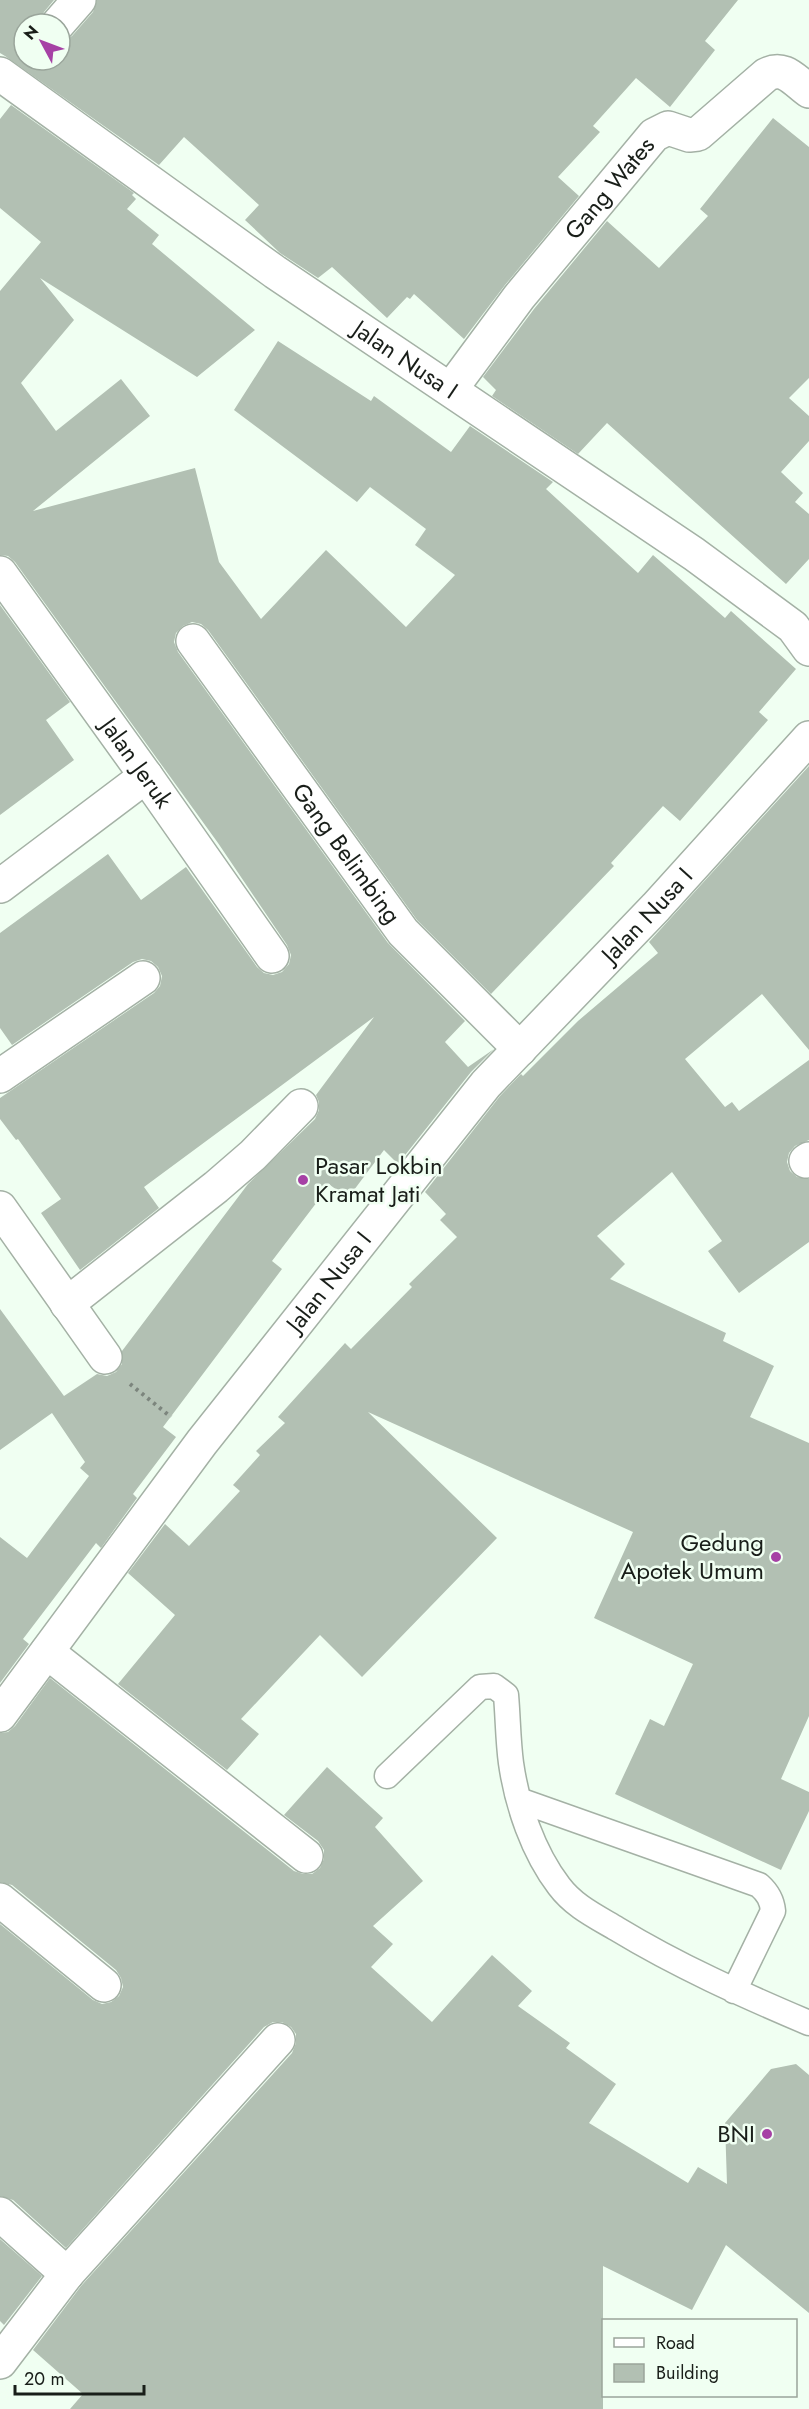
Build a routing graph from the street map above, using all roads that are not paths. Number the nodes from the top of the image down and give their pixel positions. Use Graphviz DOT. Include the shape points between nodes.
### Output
graph roads {
  1 [pos="78,0"];
  2 [pos="68,12"];
  3 [pos="13,72"];
  4 [pos="809,92"];
  5 [pos="451,388"];
  6 [pos="0,573"];
  7 [pos="804,630"];
  8 [pos="193,641"];
  9 [pos="809,738"];
  10 [pos="146,776"];
  11 [pos="0,886"];
  12 [pos="272,956"];
  13 [pos="143,978"];
  14 [pos="520,1049"];
  15 [pos="0,1076"];
  16 [pos="301,1106"];
  17 [pos="0,1208"];
  18 [pos="67,1304"];
  19 [pos="105,1358"];
  20 [pos="47,1652"];
  21 [pos="0,1714"];
  22 [pos="387,1776"];
  23 [pos="519,1800"];
  24 [pos="306,1856"];
  25 [pos="0,1900"];
  26 [pos="104,1985"];
  27 [pos="734,1991"];
  28 [pos="809,2023"];
  29 [pos="278,2040"];
  30 [pos="0,2214"];
  31 [pos="67,2274"];
  32 [pos="0,2362"];
  1 -- 2 [label="street"];
  3 -- 5 [label="street, Jalan Nusa I" via="204,222"];
  4 -- 5 [label="street, Gang Wates" via="783,72 774,71 698,134 668,128 654,135 519,297"];
  5 -- 7 [label="street, Jalan Nusa I"];
  6 -- 10 [label="street, Jalan Jeruk"];
  8 -- 14 [label="street, Gang Belimbing" via="403,932"];
  9 -- 14 [label="street, Jalan Nusa I"];
  10 -- 11 [label="street"];
  10 -- 12 [label="street, Jalan Jeruk"];
  13 -- 15 [label="street"];
  14 -- 20 [label="street, Jalan Nusa I" via="486,1084 202,1442"];
  16 -- 18 [label="street" via="216,1187"];
  17 -- 18 [label="street"];
  18 -- 19 [label="street"];
  20 -- 21 [label="street, Jalan Nusa I"];
  20 -- 24 [label="street"];
  22 -- 23 [label="lane" via="480,1687 494,1686 506,1695 511,1764"];
  23 -- 27 [label="lane" via="544,1863 570,1899 657,1953"];
  23 -- 27 [label="lane" via="764,1889 773,1911"];
  25 -- 26 [label="street"];
  27 -- 28 [label="lane"];
  29 -- 31 [label="street"];
  30 -- 31 [label="street"];
  31 -- 32 [label="street"];
}
